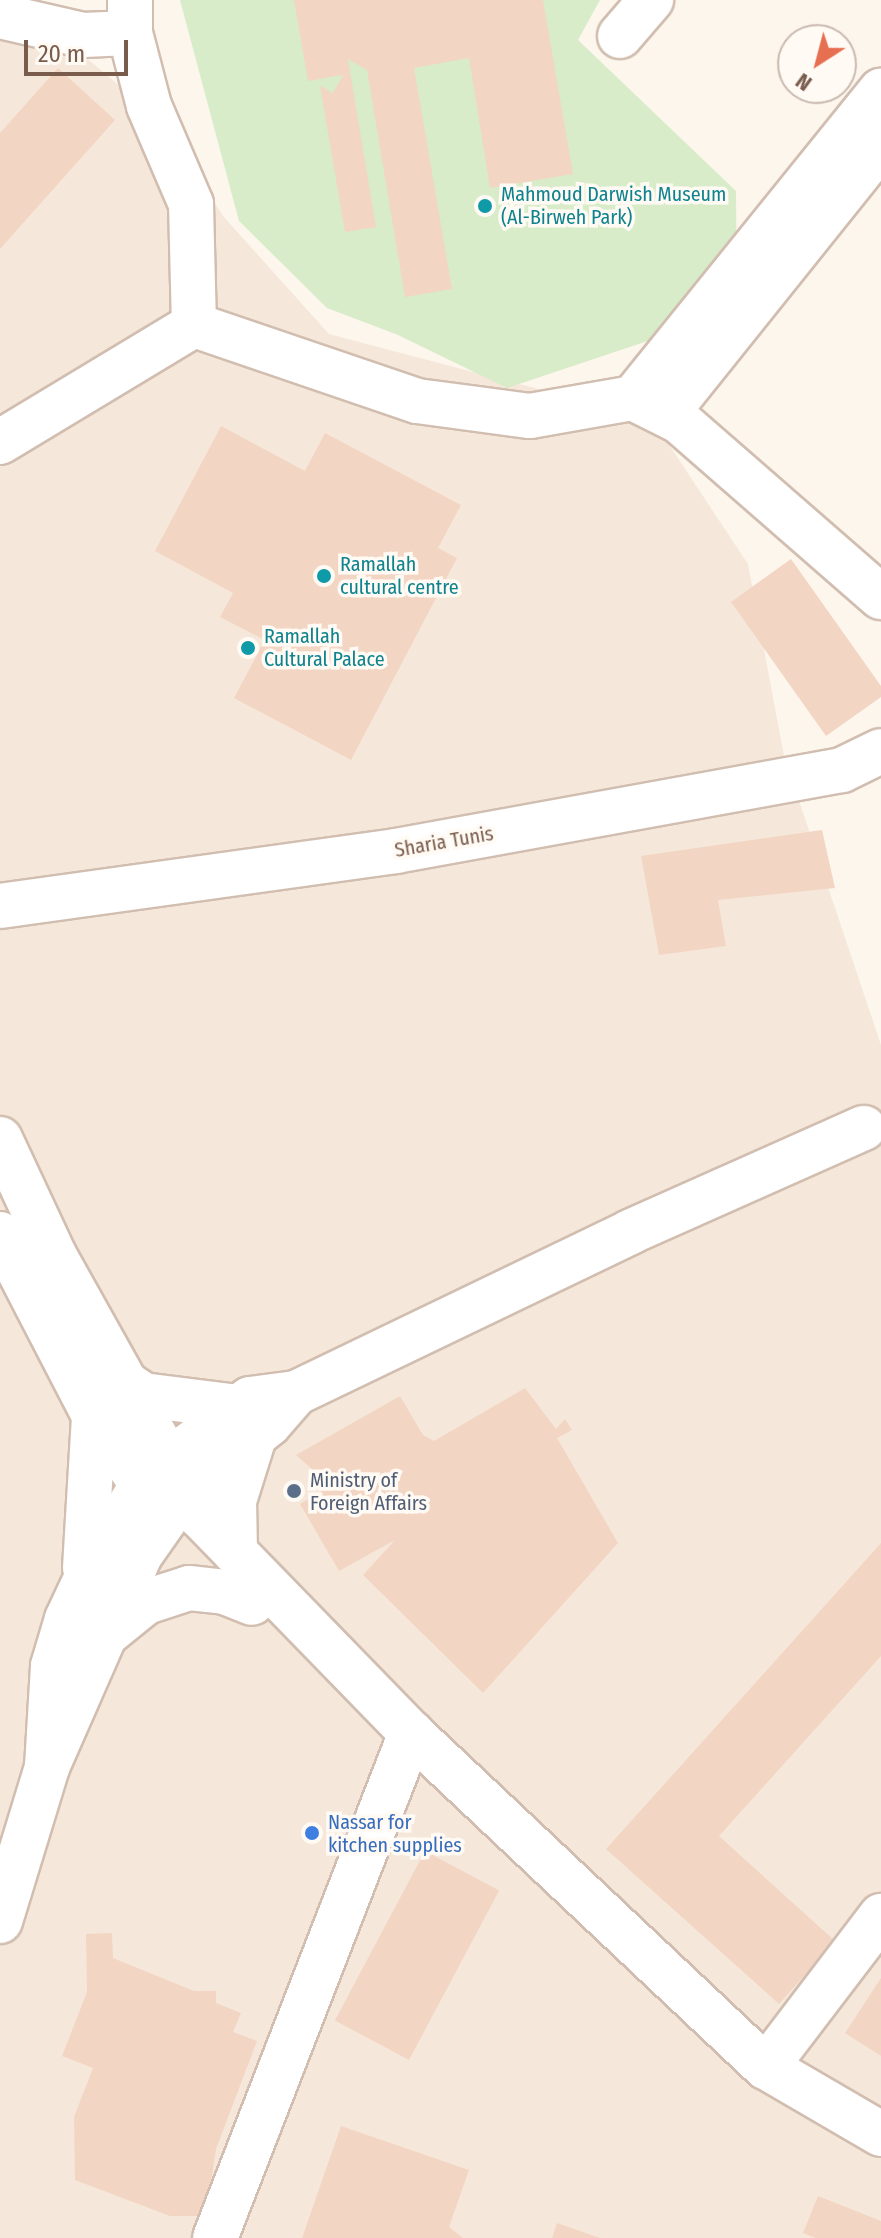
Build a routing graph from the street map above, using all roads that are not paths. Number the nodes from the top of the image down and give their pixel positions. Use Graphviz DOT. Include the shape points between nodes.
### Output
graph roads {
  1 [pos="651,0"];
  2 [pos="0,16"];
  3 [pos="130,16"];
  4 [pos="620,36"];
  5 [pos="881,91"];
  6 [pos="881,146"];
  7 [pos="194,325"];
  8 [pos="650,406"];
  9 [pos="0,442"];
  10 [pos="881,597"];
  11 [pos="881,751"];
  12 [pos="0,906"];
  13 [pos="864,1128"];
  14 [pos="0,1139"];
  15 [pos="0,1234"];
  16 [pos="121,1380"];
  17 [pos="94,1415"];
  18 [pos="247,1420"];
  19 [pos="165,1489"];
  20 [pos="235,1552"];
  21 [pos="80,1591"];
  22 [pos="252,1603"];
  23 [pos="100,1641"];
  24 [pos="411,1733"];
  25 [pos="47,1767"];
  26 [pos="881,1916"];
  27 [pos="0,1921"];
  28 [pos="766,2067"];
  29 [pos="881,2134"];
  30 [pos="215,2238"];
  1 -- 4 [label="street"];
  2 -- 3 [label="street" via="83,35"];
  3 -- 7 [label="street" via="149,106 191,204"];
  5 -- 8 [label="street"];
  6 -- 8 [label="street"];
  7 -- 8 [label="street" via="417,401 530,416"];
  7 -- 9 [label="street"];
  8 -- 10 [label="street"];
  11 -- 12 [label="street, Sharia Tunis" via="842,770 396,851"];
  13 -- 18 [label="street" via="630,1232 296,1393 250,1399"];
  14 -- 16 [label="street"];
  15 -- 17 [label="street"];
  16 -- 18 [label="street" via="143,1395"];
  16 -- 19 [label="street"];
  17 -- 19 [label="street"];
  17 -- 21 [label="street" via="92,1514"];
  18 -- 19 [label="street"];
  18 -- 20 [label="street" via="234,1501"];
  19 -- 20 [label="street"];
  19 -- 21 [label="street"];
  19 -- 22 [label="street"];
  19 -- 23 [label="street"];
  20 -- 24 [label="street"];
  21 -- 25 [label="street" via="53,1666"];
  22 -- 23 [label="street" via="207,1588 167,1593 146,1602"];
  22 -- 24 [label="street"];
  23 -- 25 [label="street"];
  24 -- 28 [label="street"];
  24 -- 30 [label="street"];
  25 -- 27 [label="street"];
  26 -- 28 [label="street"];
  28 -- 29 [label="street"];
}
